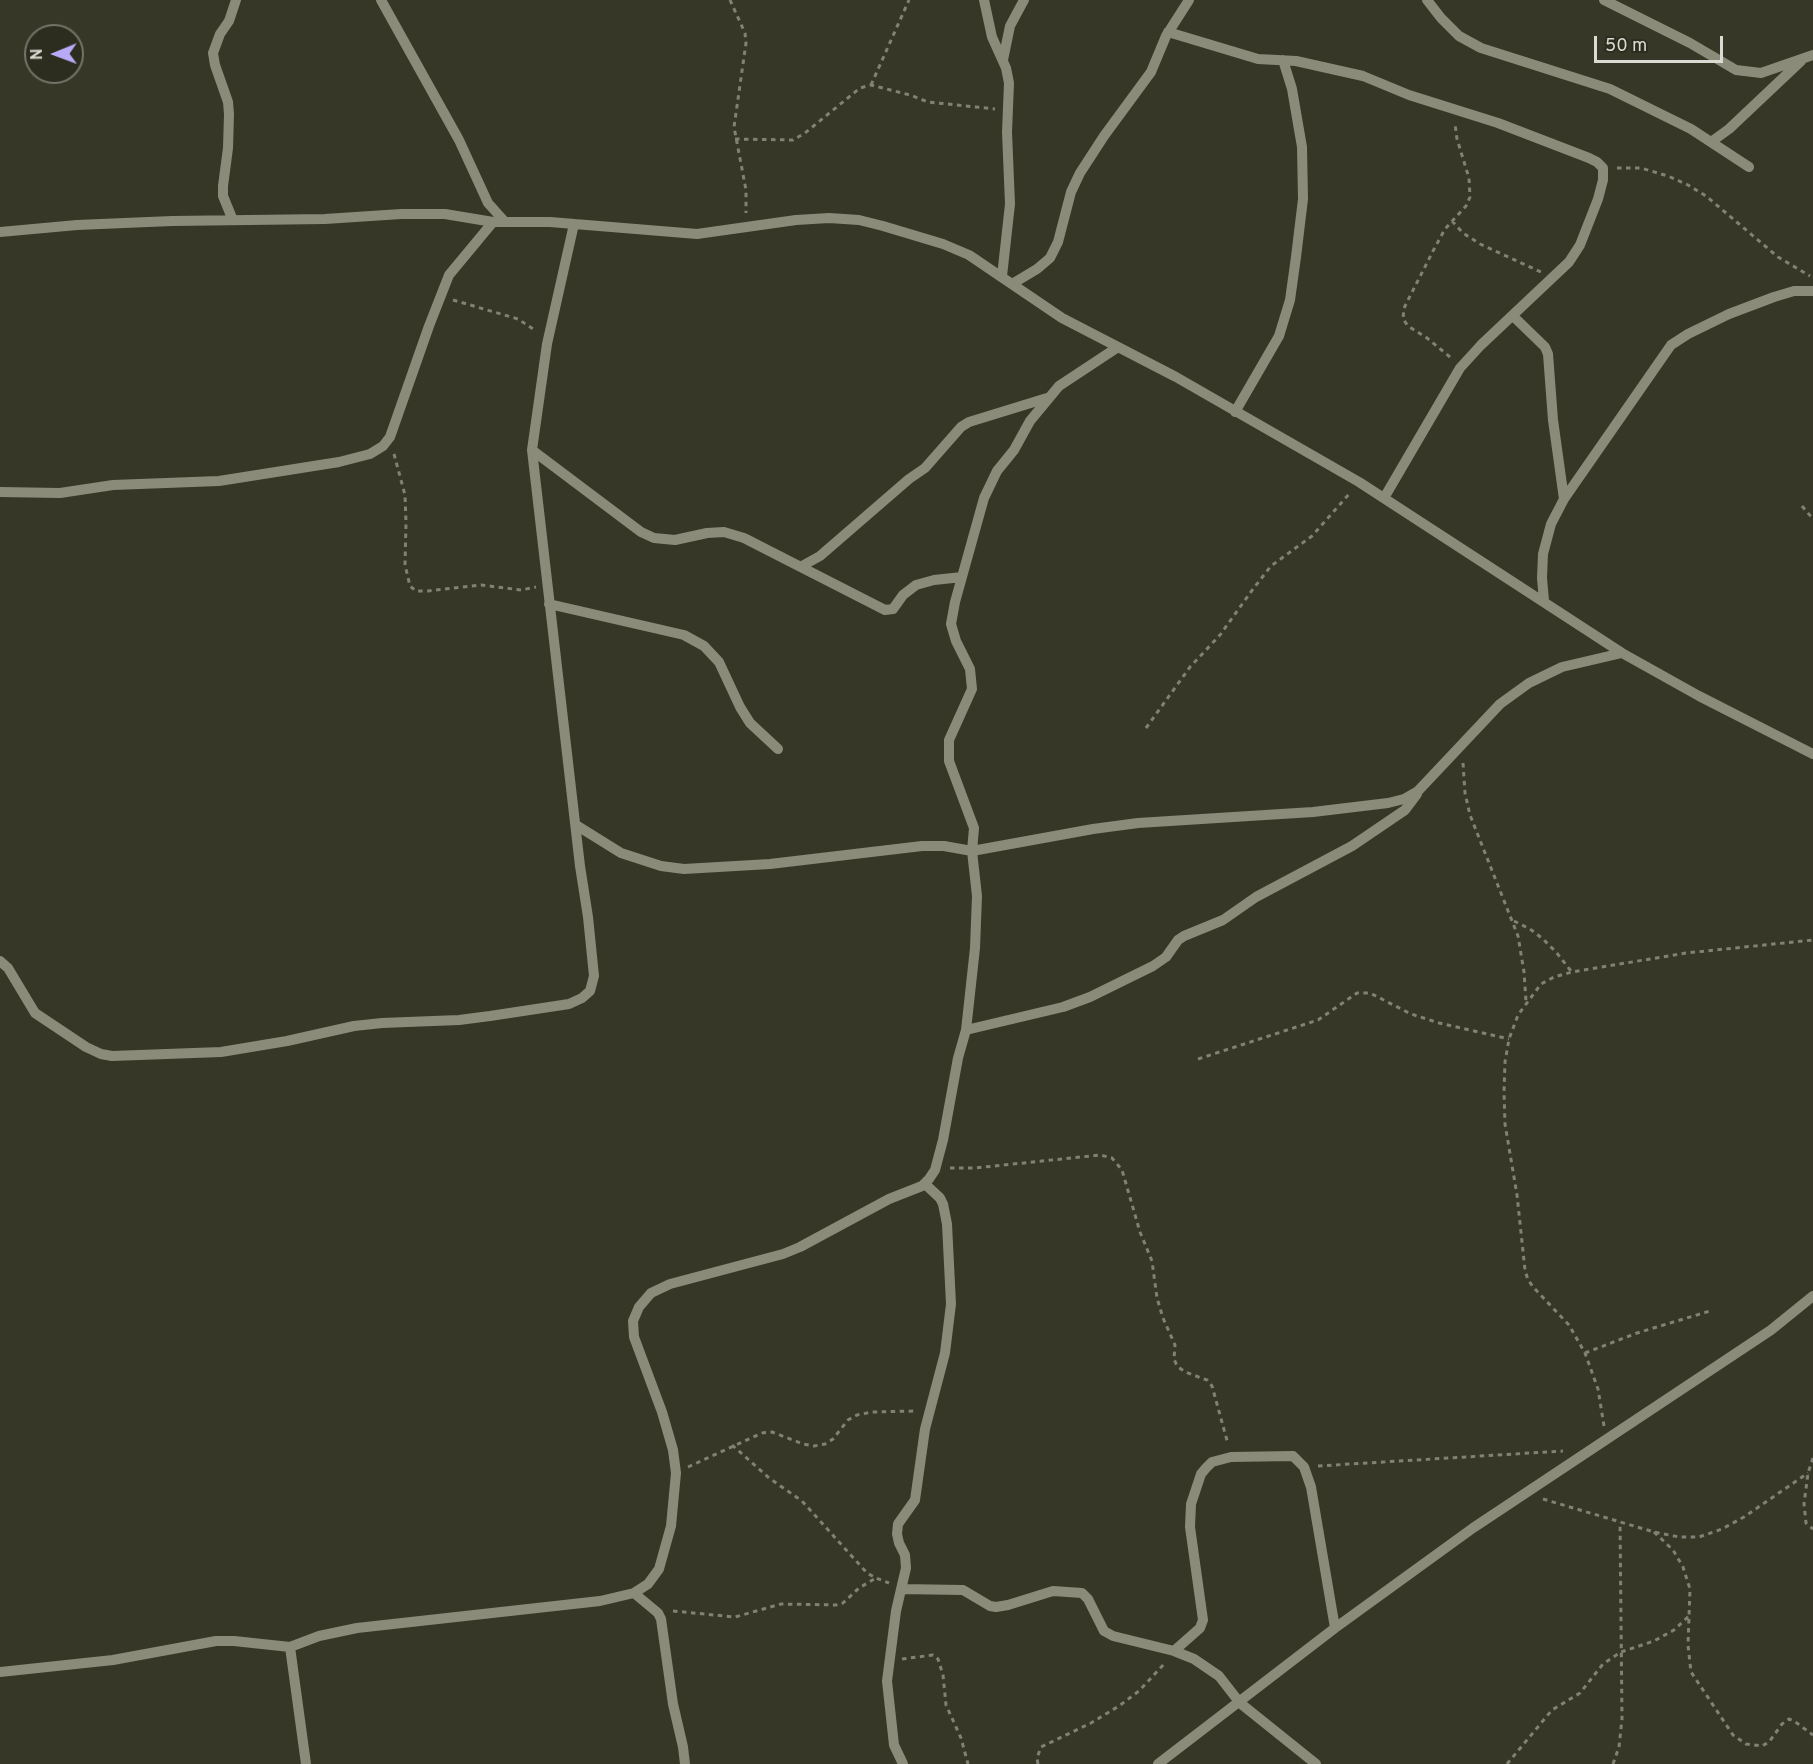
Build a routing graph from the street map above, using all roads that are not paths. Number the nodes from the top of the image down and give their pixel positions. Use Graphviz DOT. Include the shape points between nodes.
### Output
graph roads {
  1 [pos="236,0"];
  2 [pos="381,0"];
  3 [pos="984,0"];
  4 [pos="1024,0"];
  5 [pos="1189,0"];
  6 [pos="1427,0"];
  7 [pos="1604,0"];
  8 [pos="1168,32"];
  9 [pos="1808,57"];
  10 [pos="1003,60"];
  11 [pos="1283,60"];
  12 [pos="1711,142"];
  13 [pos="1749,167"];
  14 [pos="232,218"];
  15 [pos="493,222"];
  16 [pos="505,222"];
  17 [pos="574,224"];
  18 [pos="0,232"];
  19 [pos="1002,276"];
  20 [pos="1012,284"];
  21 [pos="1813,291"];
  22 [pos="1513,316"];
  23 [pos="1118,347"];
  24 [pos="1047,398"];
  25 [pos="1235,412"];
  26 [pos="532,450"];
  27 [pos="0,492"];
  28 [pos="1384,498"];
  29 [pos="1564,499"];
  30 [pos="802,566"];
  31 [pos="962,577"];
  32 [pos="1544,601"];
  33 [pos="549,604"];
  34 [pos="1622,653"];
  35 [pos="778,749"];
  36 [pos="1813,754"];
  37 [pos="1418,791"];
  38 [pos="576,825"];
  39 [pos="972,851"];
  40 [pos="0,962"];
  41 [pos="966,1030"];
  42 [pos="925,1184"];
  43 [pos="1813,1296"];
  44 [pos="902,1587"];
  45 [pos="634,1593"];
  46 [pos="1335,1628"];
  47 [pos="290,1647"];
  48 [pos="1174,1651"];
  49 [pos="0,1672"];
  50 [pos="1239,1703"];
  51 [pos="306,1764"];
  52 [pos="685,1764"];
  53 [pos="903,1764"];
  54 [pos="1158,1764"];
  55 [pos="1316,1764"];
  1 -- 14 [label="street" via="213,53 228,102 223,196"];
  2 -- 16 [label="street" via="459,140 488,202"];
  3 -- 10 [label="street" via="992,37"];
  4 -- 10 [label="street" via="1010,26"];
  5 -- 8 [label="street"];
  6 -- 12 [label="street" via="1459,36 1481,48 1610,89"];
  7 -- 9 [label="street" via="1736,70 1761,73"];
  8 -- 11 [label="street" via="1250,57"];
  8 -- 20 [label="street" via="1151,72 1080,173 1050,258"];
  9 -- 12 [label="street"];
  10 -- 19 [label="street" via="1009,83 1010,204"];
  11 -- 22 [label="street" via="1363,76 1498,123 1589,158 1603,168 1598,199 1580,245 1555,277"];
  11 -- 25 [label="street" via="1302,147 1303,199 1296,258 1290,300 1279,336"];
  12 -- 13 [label="street"];
  14 -- 15 [label="street" via="445,214"];
  14 -- 18 [label="street"];
  15 -- 16 [label="street"];
  15 -- 27 [label="street" via="449,275 390,437 370,454 219,481 112,485 60,493"];
  16 -- 17 [label="street"];
  17 -- 19 [label="street" via="697,234 796,220 859,220 943,244"];
  17 -- 26 [label="street" via="547,344"];
  19 -- 20 [label="street"];
  20 -- 23 [label="street" via="1062,318"];
  21 -- 29 [label="street" via="1794,291 1738,311 1671,345"];
  22 -- 28 [label="street" via="1460,368"];
  22 -- 29 [label="street" via="1548,354"];
  23 -- 24 [label="street"];
  23 -- 25 [label="street"];
  24 -- 30 [label="street" via="961,427 925,468 820,556"];
  24 -- 31 [label="street" via="997,471 984,498"];
  25 -- 28 [label="street"];
  26 -- 30 [label="street" via="654,538 675,540 724,532"];
  26 -- 33 [label="street"];
  28 -- 32 [label="street"];
  29 -- 32 [label="street" via="1551,524 1543,554"];
  30 -- 31 [label="street" via="885,610 893,609 903,594 916,585"];
  31 -- 39 [label="street" via="951,624 970,669 972,689 949,740 949,761 974,828"];
  32 -- 34 [label="street"];
  33 -- 35 [label="street" via="684,635 704,646 719,662 750,723"];
  33 -- 38 [label="street"];
  34 -- 36 [label="street"];
  34 -- 37 [label="street" via="1562,667 1529,683 1500,704"];
  37 -- 39 [label="street" via="1388,803 1138,823"];
  37 -- 41 [label="street" via="1405,810 1368,835 1256,897 1223,920 1184,936 1153,966 1063,1007"];
  38 -- 39 [label="street" via="621,853 684,869 790,862 922,846"];
  38 -- 40 [label="street" via="594,976 590,991 569,1004 459,1020 354,1026 220,1052 112,1056 86,1047 34,1013 8,968"];
  39 -- 41 [label="street" via="977,896"];
  41 -- 42 [label="street" via="936,1167"];
  42 -- 44 [label="street" via="940,1198 947,1224 948,1329 925,1429 915,1500 898,1524 906,1568"];
  42 -- 45 [label="street" via="783,1254 670,1284 651,1293 639,1307 633,1322 634,1337 662,1412 676,1473 671,1526 659,1569 648,1584"];
  43 -- 46 [label="street" via="1771,1330 1524,1493"];
  44 -- 48 [label="street" via="963,1590 990,1606 1008,1605 1053,1591 1082,1593 1104,1631"];
  44 -- 53 [label="street" via="887,1681 894,1745"];
  45 -- 47 [label="street" via="600,1601 357,1628"];
  45 -- 52 [label="street" via="660,1615"];
  46 -- 48 [label="street" via="1311,1487 1304,1467 1293,1456 1231,1457 1212,1462 1206,1468 1191,1504 1190,1527 1203,1620 1200,1628"];
  46 -- 50 [label="street"];
  47 -- 49 [label="street" via="216,1641 113,1660"];
  47 -- 51 [label="street"];
  48 -- 50 [label="street" via="1219,1676"];
  50 -- 54 [label="street"];
  50 -- 55 [label="street"];
}
